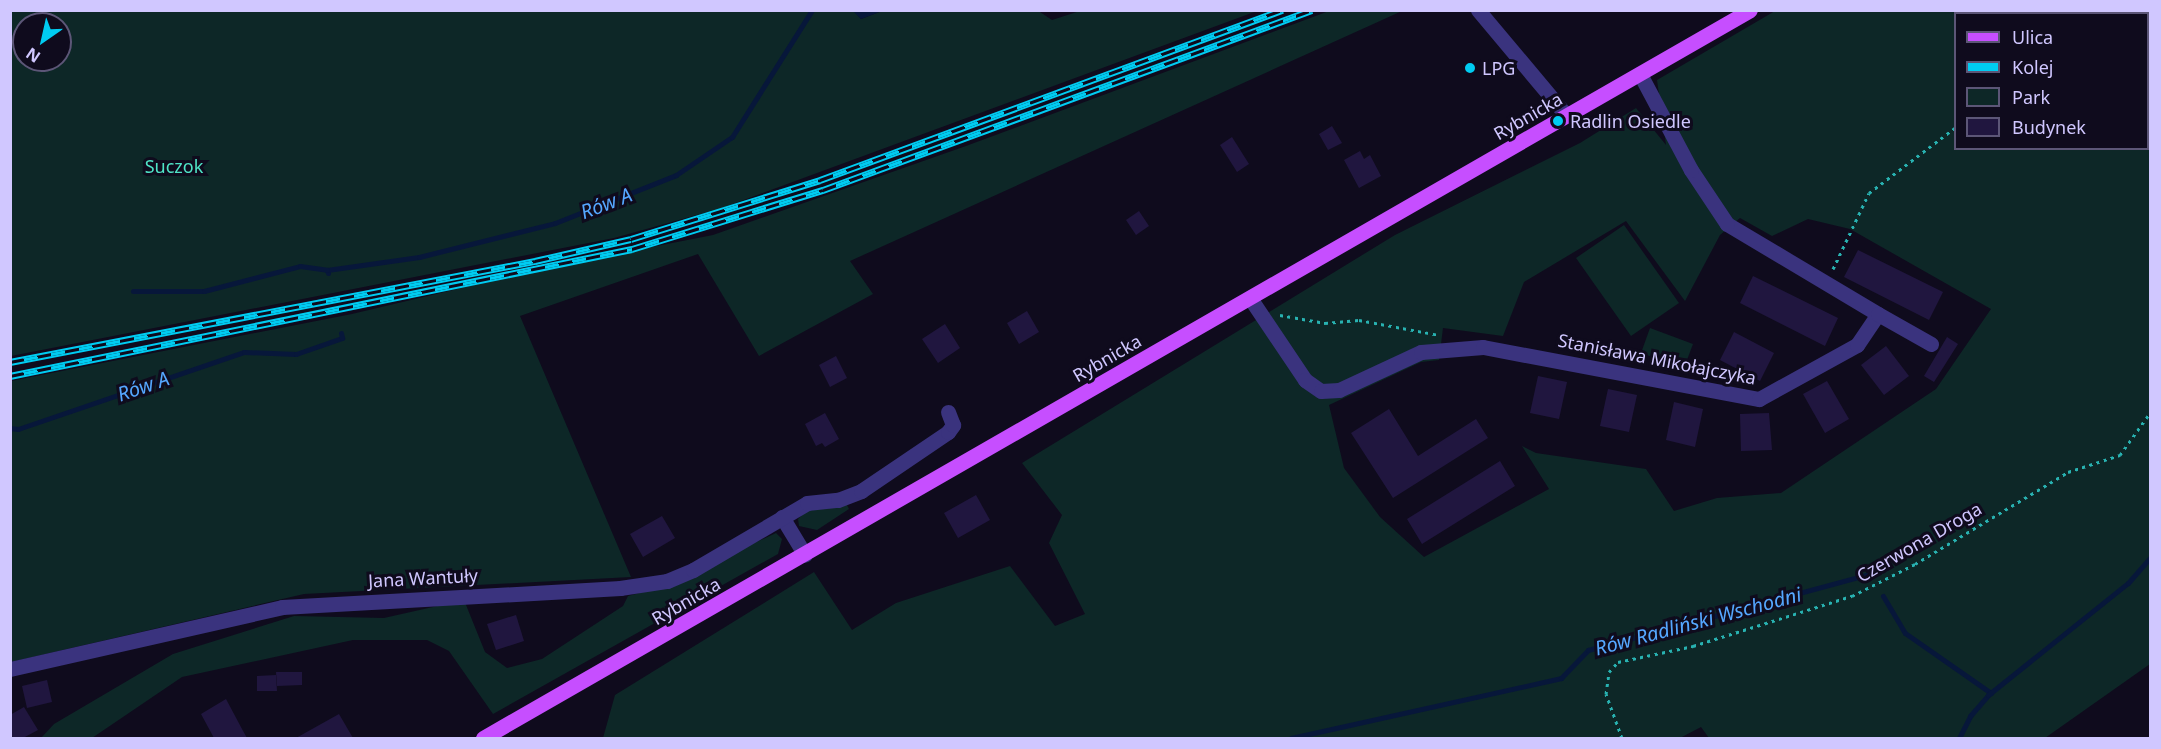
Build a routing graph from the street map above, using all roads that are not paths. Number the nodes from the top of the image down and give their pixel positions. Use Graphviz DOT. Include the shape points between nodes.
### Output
graph roads {
  1 [pos="1478,10"];
  2 [pos="1750,10"];
  3 [pos="1640,74"];
  4 [pos="1567,116"];
  5 [pos="1250,298"];
  6 [pos="1878,314"];
  7 [pos="1931,344"];
  8 [pos="948,412"];
  9 [pos="782,517"];
  10 [pos="805,555"];
  11 [pos="10,669"];
  12 [pos="483,738"];
  1 -- 4 [label="street"];
  2 -- 3 [label="main road, Rybnicka"];
  3 -- 4 [label="main road, Rybnicka"];
  3 -- 6 [label="street" via="1691,170 1727,224"];
  4 -- 5 [label="main road, Rybnicka"];
  5 -- 6 [label="street, Stanisława Mikołajczyka" via="1305,380 1321,391 1339,390 1421,352 1476,347 1759,399 1853,348"];
  5 -- 10 [label="main road, Rybnicka"];
  6 -- 7 [label="street"];
  8 -- 9 [label="street, Jana Wantuły" via="953,425 948,432 861,491 838,500 807,502"];
  9 -- 10 [label="street"];
  9 -- 11 [label="street, Jana Wantuły" via="693,570 653,584 282,607"];
  10 -- 12 [label="main road, Rybnicka"];
}
